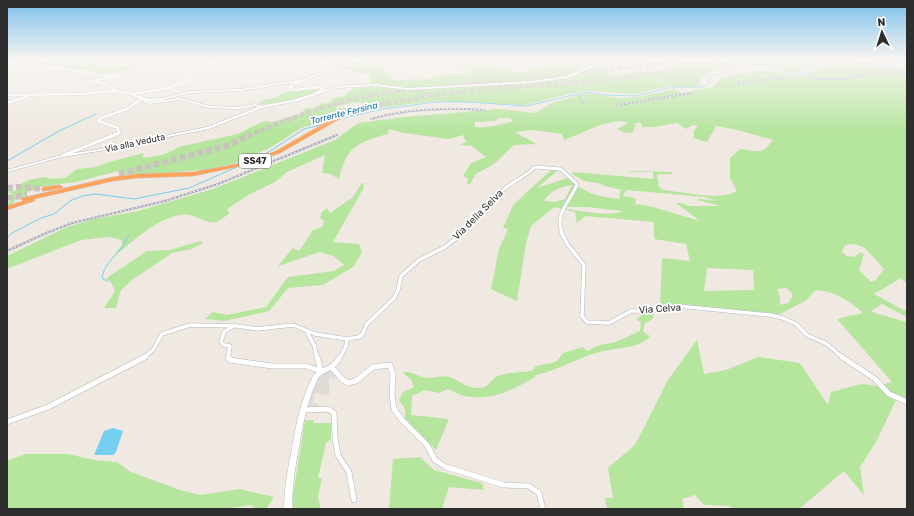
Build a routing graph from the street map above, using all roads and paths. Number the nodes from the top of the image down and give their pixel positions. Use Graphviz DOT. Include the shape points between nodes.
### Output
graph roads {
  1 [pos="107,84"];
  2 [pos="178,84"];
  3 [pos="279,84"];
  4 [pos="294,84"];
  5 [pos="375,84"];
  6 [pos="377,84"];
  7 [pos="507,84"];
  8 [pos="112,91"];
  9 [pos="35,94"];
  10 [pos="131,94"];
  11 [pos="7,95"];
  12 [pos="313,95"];
  13 [pos="141,99"];
  14 [pos="147,100"];
  15 [pos="7,103"];
  16 [pos="261,107"];
  17 [pos="366,107"];
  18 [pos="62,156"];
  19 [pos="561,169"];
  20 [pos="7,171"];
  21 [pos="119,174"];
  22 [pos="68,188"];
  23 [pos="44,189"];
  24 [pos="26,197"];
  25 [pos="7,208"];
  26 [pos="237,326"];
  27 [pos="307,332"];
  28 [pos="347,339"];
  29 [pos="332,368"];
  30 [pos="318,373"];
  31 [pos="907,402"];
  32 [pos="303,410"];
  33 [pos="7,422"];
  34 [pos="354,500"];
  35 [pos="288,509"];
  36 [pos="542,509"];
  1 -- 8 [label="street" via="114,89"];
  2 -- 10 [label="street" via="165,89"];
  3 -- 14 [label="street" via="249,89 191,92"];
  4 -- 12 [label="street" via="290,87 294,90 324,88"];
  5 -- 12 [label="street" via="342,86"];
  6 -- 7 [label="street" via="408,89"];
  8 -- 9 [label="street" via="88,94"];
  8 -- 10 [label="street"];
  9 -- 11 [label="street"];
  9 -- 15 [label="street"];
  10 -- 13 [label="street"];
  12 -- 16 [label="street"];
  13 -- 14 [label="street"];
  13 -- 18 [label="street" via="129,109 98,121 118,128 117,134"];
  14 -- 16 [label="street" via="146,103 180,99 210,107"];
  16 -- 18 [label="street, Via alla Veduta" via="208,128 131,145"];
  17 -- 22 [label="highway, SS47" via="259,159 210,172 137,176"];
  18 -- 20 [label="street, Via alla Veduta"];
  19 -- 28 [label="street, Via della Selva" via="535,167 502,190 464,233 409,268 401,276 394,298 367,324 362,335 359,338"];
  19 -- 31 [label="street, Via Celva" via="577,184 571,198 562,209 560,231 584,265 582,316 587,322 609,323 631,311 651,311 678,306 783,318 796,324 807,335 827,344 875,379 889,394"];
  21 -- 22 [label="highway, SS47"];
  22 -- 23 [label="highway"];
  22 -- 24 [label="highway, SS47"];
  22 -- 25 [label="highway"];
  26 -- 27 [label="street" via="257,329 293,325"];
  26 -- 30 [label="street" via="223,332 221,342 230,346 230,360 272,366 306,366"];
  26 -- 33 [label="street" via="196,325 168,330 159,337 153,350 146,356 48,407"];
  27 -- 28 [label="street"];
  27 -- 30 [label="street" via="314,345"];
  28 -- 29 [label="street"];
  29 -- 30 [label="street"];
  29 -- 36 [label="street" via="344,381 350,382 378,365 390,365 393,375 394,409 427,445 435,460 446,467 504,485 530,486 539,494"];
  30 -- 32 [label="street" via="308,392"];
  32 -- 34 [label="street" via="328,409 334,413 338,455 349,472"];
  32 -- 35 [label="street" via="288,495"];
}
